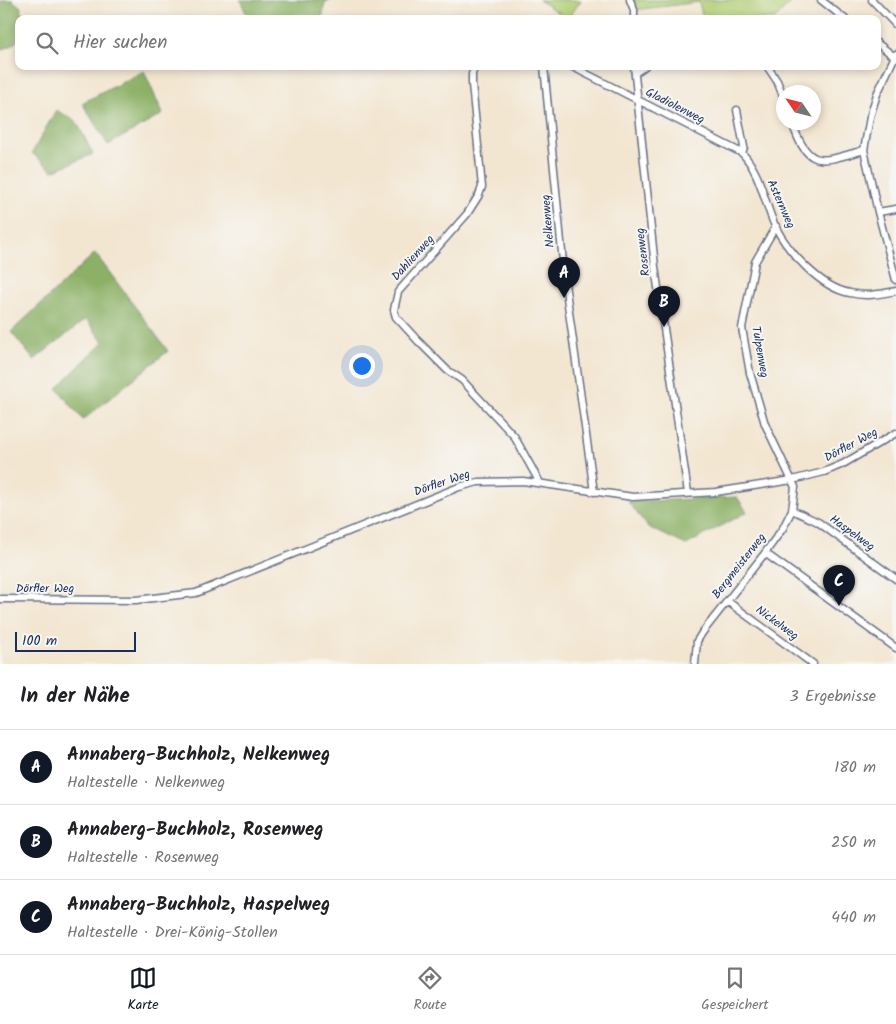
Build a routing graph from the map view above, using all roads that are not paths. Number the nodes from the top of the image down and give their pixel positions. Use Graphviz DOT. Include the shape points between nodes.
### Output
graph roads {
  1 [pos="630,0"];
  2 [pos="821,0"];
  3 [pos="872,0"];
  4 [pos="634,15"];
  5 [pos="841,15"];
  6 [pos="896,25"];
  7 [pos="881,47"];
  8 [pos="895,56"];
  9 [pos="474,70"];
  10 [pos="544,70"];
  11 [pos="579,70"];
  12 [pos="634,70"];
  13 [pos="770,70"];
  14 [pos="779,85"];
  15 [pos="638,99"];
  16 [pos="737,110"];
  17 [pos="794,130"];
  18 [pos="864,150"];
  19 [pos="742,153"];
  20 [pos="896,209"];
  21 [pos="878,212"];
  22 [pos="776,226"];
  23 [pos="896,280"];
  24 [pos="896,291"];
  25 [pos="896,433"];
  26 [pos="792,480"];
  27 [pos="540,482"];
  28 [pos="594,492"];
  29 [pos="688,493"];
  30 [pos="792,510"];
  31 [pos="764,553"];
  32 [pos="896,578"];
  33 [pos="0,599"];
  34 [pos="727,601"];
  35 [pos="896,648"];
  36 [pos="695,664"];
  37 [pos="812,664"];
  1 -- 4 [label="street"];
  2 -- 5 [label="street"];
  3 -- 6 [label="street"];
  7 -- 8 [label="street"];
  8 -- 18 [label="street" via="870,117"];
  9 -- 27 [label="street, Dahlienweg" via="472,84 482,186 467,214 398,292 394,310 396,317 419,342 462,380 514,436"];
  10 -- 28 [label="street, Nelkenweg" via="565,282"];
  11 -- 15 [label="street, Gladiolenweg"];
  12 -- 15 [label="street, Rosenweg"];
  13 -- 14 [label="street"];
  15 -- 19 [label="street, Gladiolenweg"];
  15 -- 29 [label="street, Rosenweg" via="655,267"];
  16 -- 19 [label="street, Asternweg" via="744,147"];
  17 -- 18 [label="street" via="797,139 812,158 828,160"];
  18 -- 21 [label="street"];
  19 -- 22 [label="street, Asternweg" via="751,162"];
  20 -- 21 [label="street"];
  21 -- 23 [label="street"];
  22 -- 24 [label="street, Asternweg" via="797,258 830,286 870,296"];
  22 -- 26 [label="street, Tulpenweg" via="755,262 742,328 750,373 765,424"];
  25 -- 26 [label="street, Dörfler Weg" via="842,464"];
  26 -- 29 [label="street, Dörfler Weg"];
  26 -- 30 [label="street, Bergmeisterweg" via="795,487"];
  27 -- 28 [label="street, Dörfler Weg"];
  27 -- 33 [label="street, Dörfler Weg" via="504,480 459,486 196,593 136,600"];
  28 -- 29 [label="street, Dörfler Weg" via="633,497"];
  30 -- 31 [label="street, Bergmeisterweg"];
  30 -- 32 [label="street, Haspelweg" via="818,522"];
  31 -- 34 [label="street, Bergmeisterweg"];
  31 -- 35 [label="street"];
  34 -- 36 [label="street, Bergmeisterweg" via="697,641"];
  34 -- 37 [label="street, Nickelweg"];
}
